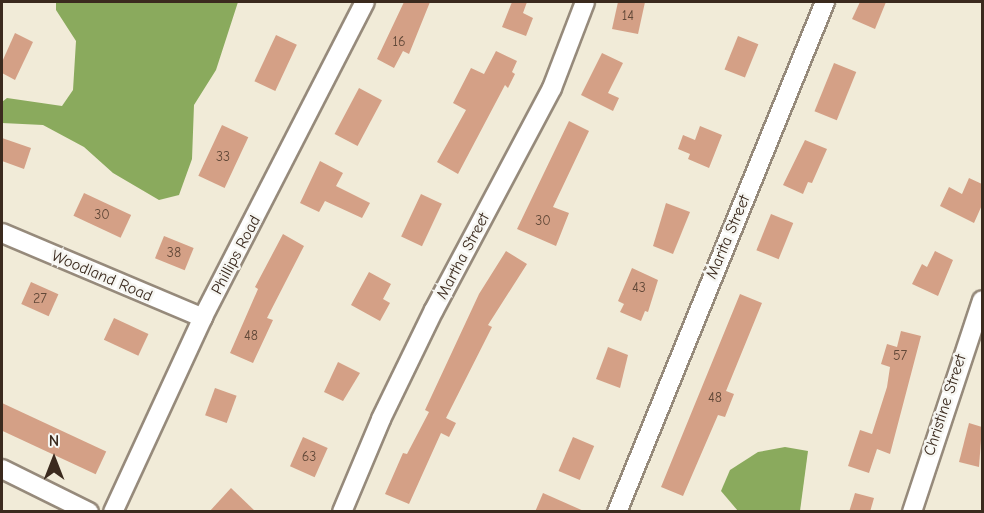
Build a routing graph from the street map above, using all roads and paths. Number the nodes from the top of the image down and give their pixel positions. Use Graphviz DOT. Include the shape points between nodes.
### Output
graph roads {
  1 [pos="365,2"];
  2 [pos="585,2"];
  3 [pos="825,2"];
  4 [pos="2,233"];
  5 [pos="982,300"];
  6 [pos="203,318"];
  7 [pos="2,469"];
  8 [pos="89,512"];
  9 [pos="113,512"];
  10 [pos="342,512"];
  11 [pos="617,512"];
  12 [pos="912,512"];
  1 -- 6 [label="street, Phillips Road"];
  2 -- 10 [label="street, Martha Street" via="552,88 416,347"];
  3 -- 11 [label="street, Marita Street"];
  4 -- 6 [label="street, Woodland Road"];
  5 -- 12 [label="street, Christine Street"];
  6 -- 9 [label="street, Phillips Road"];
  7 -- 8 [label="street"];
}
